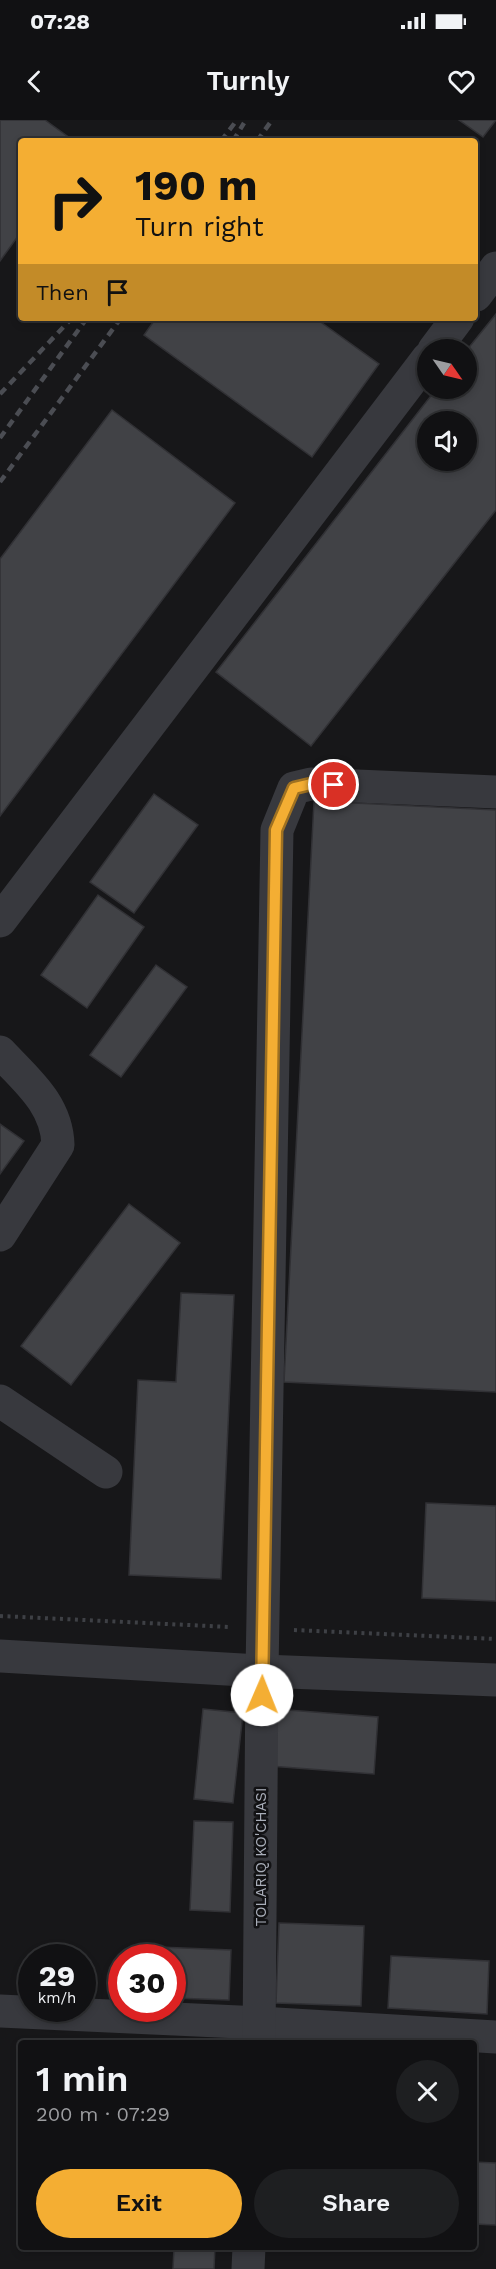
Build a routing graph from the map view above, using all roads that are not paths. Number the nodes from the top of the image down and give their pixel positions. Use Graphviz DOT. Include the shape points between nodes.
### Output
graph roads {
  1 [pos="496,267"];
  2 [pos="478,291"];
  3 [pos="456,321"];
  4 [pos="442,339"];
  5 [pos="417,372"];
  6 [pos="496,792"];
  7 [pos="0,921"];
  8 [pos="0,1052"];
  9 [pos="0,1234"];
  10 [pos="0,1401"];
  11 [pos="106,1472"];
  12 [pos="0,1656"];
  13 [pos="262,1671"];
  14 [pos="496,1680"];
  15 [pos="0,2011"];
  16 [pos="259,2033"];
  17 [pos="496,2037"];
  18 [pos="249,2250"];
  19 [pos="248,2269"];
  1 -- 2 [label="street"];
  3 -- 4 [label="street"];
  5 -- 7 [label="street"];
  6 -- 13 [label="street, TOLARIQ KO'CHASI" via="311,784 294,788 276,830"];
  8 -- 9 [label="street" via="51,1110 58,1129 58,1145"];
  10 -- 11 [label="street"];
  12 -- 13 [label="street"];
  13 -- 14 [label="street"];
  13 -- 16 [label="street, TOLARIQ KO'CHASI"];
  15 -- 16 [label="street"];
  16 -- 17 [label="street"];
  18 -- 19 [label="street"];
}
